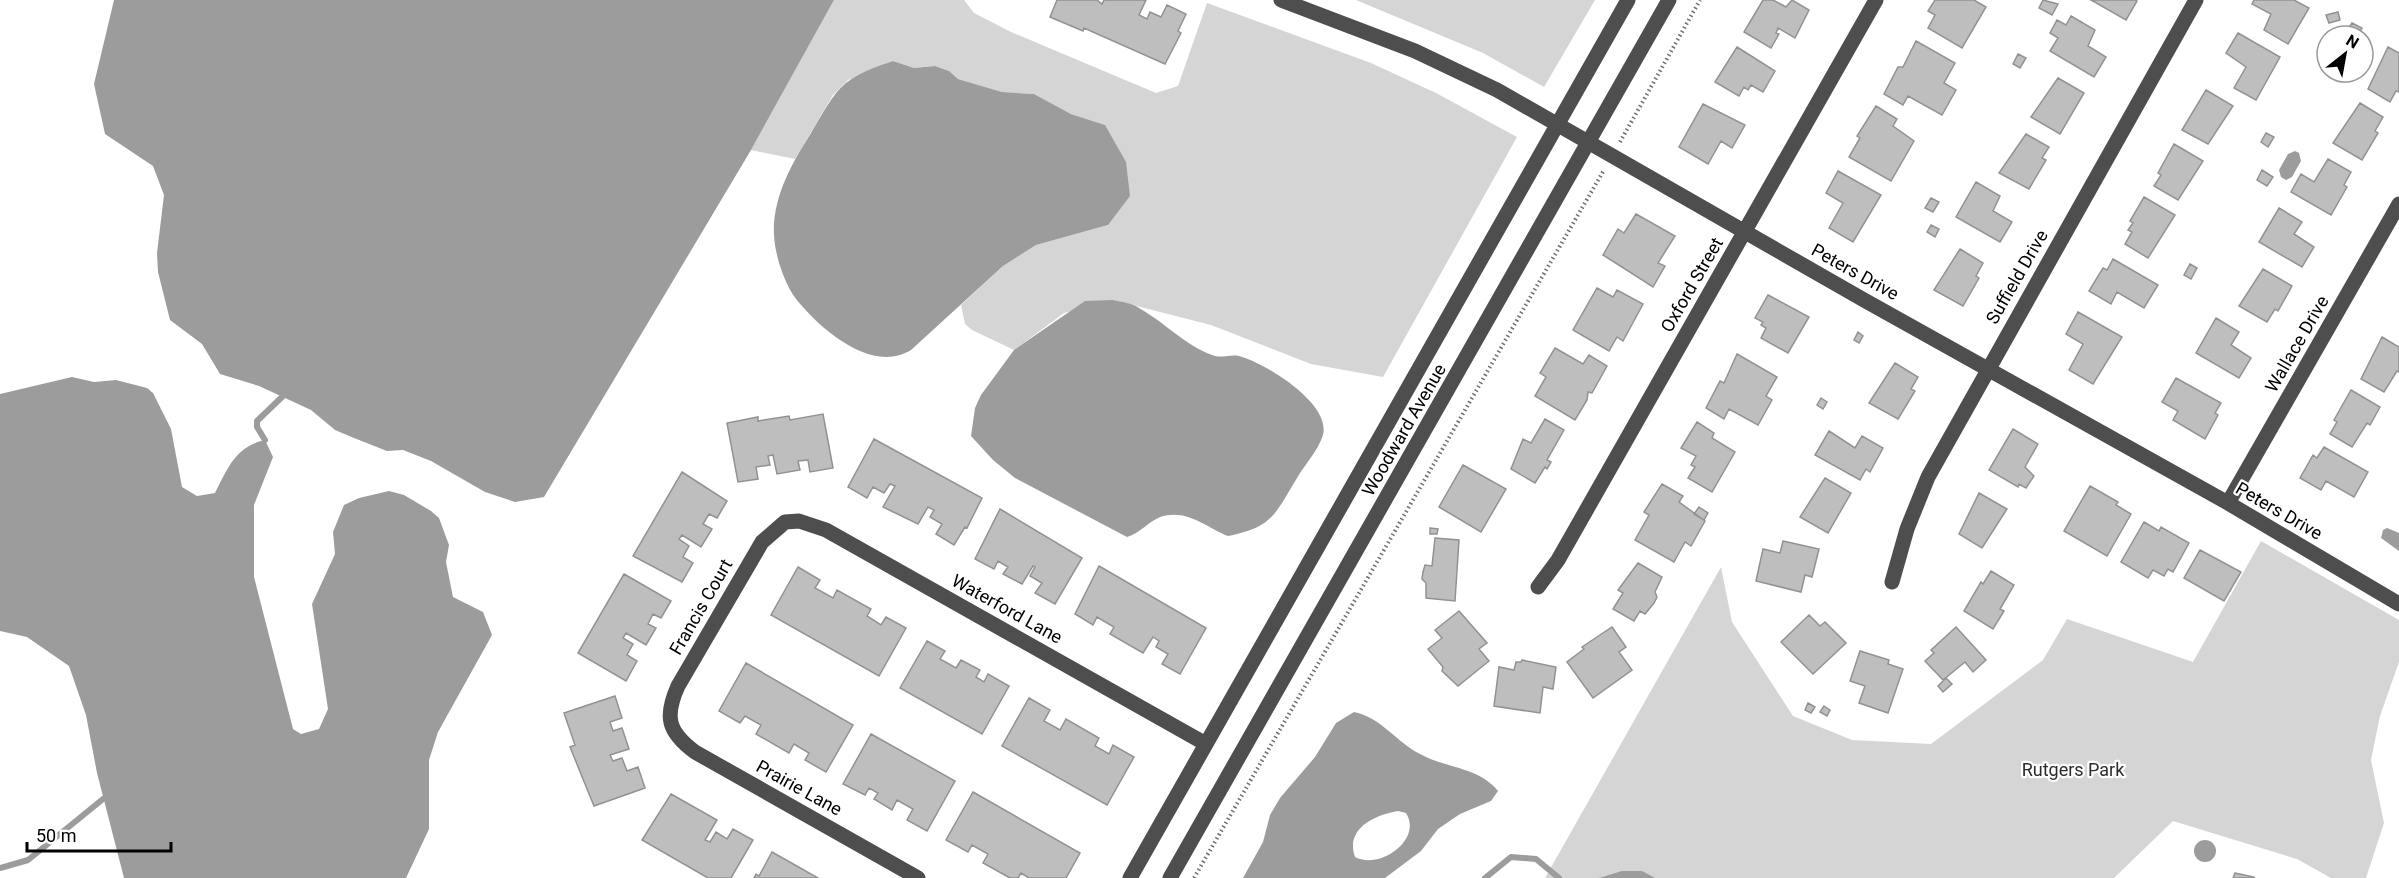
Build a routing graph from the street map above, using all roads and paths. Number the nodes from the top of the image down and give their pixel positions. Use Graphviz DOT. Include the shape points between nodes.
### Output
graph roads {
  1 [pos="1281,0"];
  2 [pos="1628,0"];
  3 [pos="1670,0"];
  4 [pos="1700,0"];
  5 [pos="1876,0"];
  6 [pos="2196,0"];
  7 [pos="1558,125"];
  8 [pos="1623,136"];
  9 [pos="1588,143"];
  10 [pos="1598,179"];
  11 [pos="2399,204"];
  12 [pos="1745,232"];
  13 [pos="1988,368"];
  14 [pos="2228,504"];
  15 [pos="785,522"];
  16 [pos="1892,582"];
  17 [pos="1538,587"];
  18 [pos="2399,604"];
  19 [pos="670,723"];
  20 [pos="1206,744"];
  21 [pos="918,878"];
  22 [pos="1130,878"];
  23 [pos="1170,878"];
  24 [pos="1194,878"];
  1 -- 7 [label="street, Peters Drive" via="1453,68"];
  2 -- 7 [label="street, Woodward Avenue"];
  3 -- 9 [label="street, Woodward Avenue"];
  4 -- 8 [label="path"];
  5 -- 12 [label="street, Oxford Street"];
  6 -- 13 [label="street, Suffield Drive"];
  7 -- 9 [label="street, Peters Drive"];
  7 -- 20 [label="street, Woodward Avenue"];
  9 -- 12 [label="street, Peters Drive"];
  9 -- 23 [label="street, Woodward Avenue"];
  10 -- 24 [label="path"];
  11 -- 14 [label="street, Wallace Drive"];
  12 -- 13 [label="street, Peters Drive"];
  12 -- 17 [label="street, Oxford Street" via="1558,560"];
  13 -- 14 [label="street, Peters Drive"];
  13 -- 16 [label="street, Suffield Drive" via="1924,486"];
  14 -- 18 [label="street, Peters Drive"];
  15 -- 19 [label="street, Francis Court" via="762,542 678,686 670,704"];
  15 -- 20 [label="street, Waterford Lane" via="799,520 826,530"];
  19 -- 21 [label="street, Prairie Lane" via="678,739 695,752"];
  20 -- 22 [label="street, Woodward Avenue"];
}
